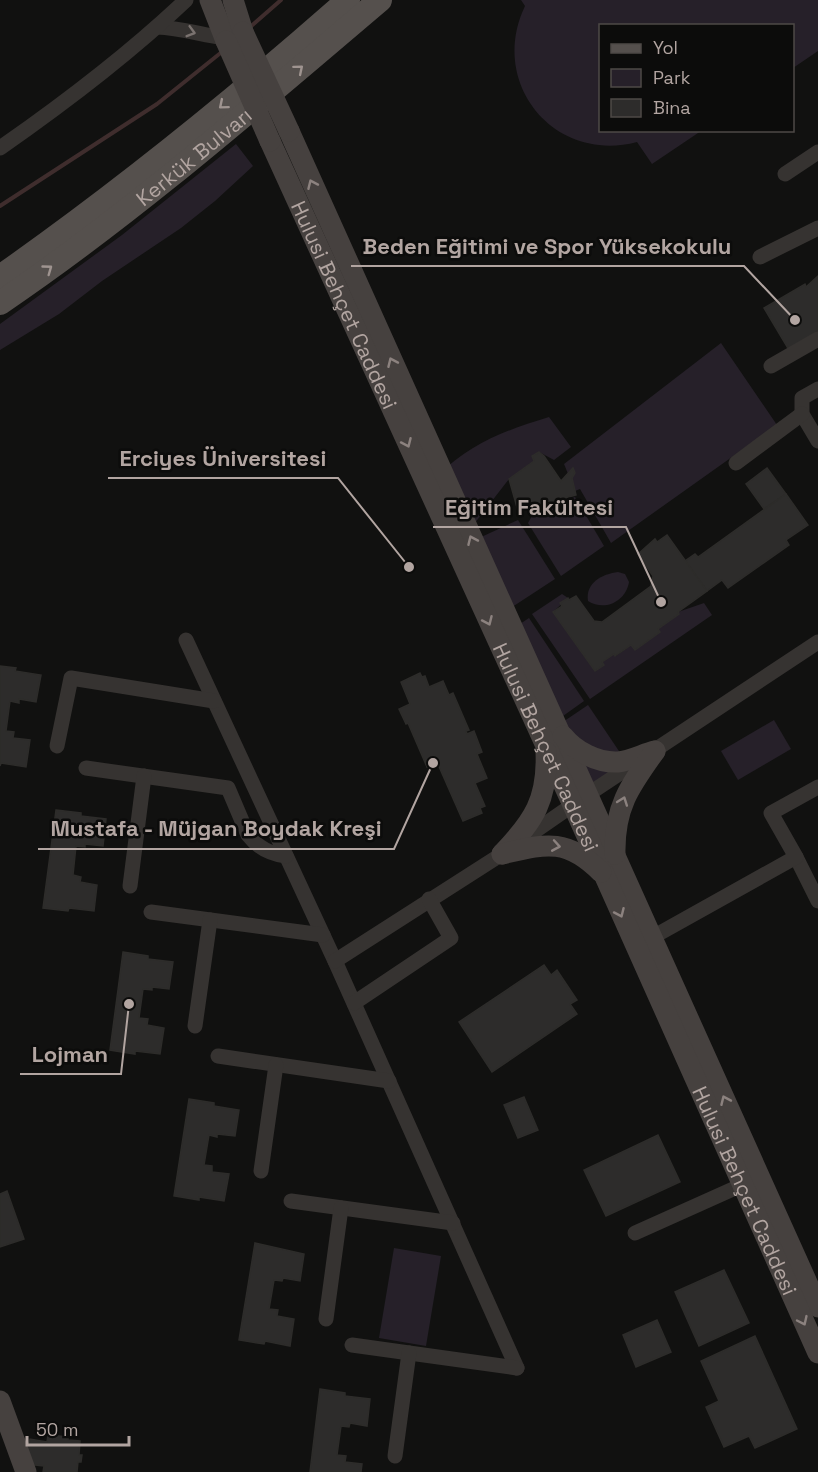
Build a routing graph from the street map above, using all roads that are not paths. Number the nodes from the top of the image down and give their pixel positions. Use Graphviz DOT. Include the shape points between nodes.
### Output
graph roads {
  1 [pos="186,0"];
  2 [pos="210,0"];
  3 [pos="233,0"];
  4 [pos="348,0"];
  5 [pos="380,0"];
  6 [pos="158,27"];
  7 [pos="232,37"];
  8 [pos="0,148"];
  9 [pos="818,152"];
  10 [pos="785,174"];
  11 [pos="818,228"];
  12 [pos="760,257"];
  13 [pos="0,277"];
  14 [pos="0,303"];
  15 [pos="818,339"];
  16 [pos="771,366"];
  17 [pos="818,389"];
  18 [pos="802,414"];
  19 [pos="816,434"];
  20 [pos="736,463"];
  21 [pos="186,640"];
  22 [pos="818,642"];
  23 [pos="214,701"];
  24 [pos="557,730"];
  25 [pos="57,746"];
  26 [pos="546,748"];
  27 [pos="655,751"];
  28 [pos="86,768"];
  29 [pos="144,776"];
  30 [pos="818,787"];
  31 [pos="580,800"];
  32 [pos="502,854"];
  33 [pos="286,856"];
  34 [pos="796,857"];
  35 [pos="609,866"];
  36 [pos="130,886"];
  37 [pos="429,899"];
  38 [pos="818,901"];
  39 [pos="151,912"];
  40 [pos="210,920"];
  41 [pos="323,935"];
  42 [pos="651,938"];
  43 [pos="335,961"];
  44 [pos="354,1003"];
  45 [pos="195,1026"];
  46 [pos="218,1056"];
  47 [pos="276,1065"];
  48 [pos="389,1081"];
  49 [pos="261,1171"];
  50 [pos="742,1185"];
  51 [pos="291,1201"];
  52 [pos="341,1208"];
  53 [pos="453,1223"];
  54 [pos="635,1233"];
  55 [pos="818,1307"];
  56 [pos="326,1319"];
  57 [pos="352,1345"];
  58 [pos="409,1353"];
  59 [pos="818,1353"];
  60 [pos="0,1401"];
  61 [pos="394,1456"];
  62 [pos="26,1472"];
  1 -- 6 [label="street"];
  2 -- 7 [label="street"];
  3 -- 7 [label="street"];
  4 -- 13 [label="main road, Kerkük Bulvarı, one-way" via="126,184"];
  14 -- 5 [label="main road, Kerkük Bulvarı, one-way" via="150,193"];
  6 -- 7 [label="street, one-way"];
  6 -- 8 [label="street" via="92,82"];
  24 -- 7 [label="street, Hulusi Behçet Caddesi, one-way, bridge" via="289,131"];
  7 -- 26 [label="street, Hulusi Behçet Caddesi, one-way, bridge" via="270,141"];
  9 -- 10 [label="street"];
  11 -- 12 [label="street"];
  15 -- 16 [label="street"];
  17 -- 18 [label="street" via="802,398"];
  18 -- 19 [label="street"];
  18 -- 20 [label="street"];
  21 -- 23 [label="street"];
  22 -- 27 [label="street"];
  23 -- 25 [label="street" via="71,678"];
  23 -- 33 [label="street"];
  24 -- 27 [label="street" via="574,747 602,760 620,762"];
  24 -- 31 [label="street, Hulusi Behçet Caddesi"];
  26 -- 31 [label="street, Hulusi Behçet Caddesi"];
  26 -- 32 [label="street" via="544,784 537,809"];
  27 -- 31 [label="street"];
  35 -- 27 [label="street, one-way" via="624,798"];
  28 -- 29 [label="street"];
  29 -- 33 [label="street" via="228,788 252,840 270,853"];
  29 -- 36 [label="street"];
  30 -- 34 [label="street" via="771,813"];
  31 -- 32 [label="street"];
  31 -- 35 [label="street, Hulusi Behçet Caddesi"];
  32 -- 35 [label="street, one-way" via="542,845 560,846"];
  32 -- 37 [label="street"];
  33 -- 41 [label="street"];
  34 -- 38 [label="street"];
  34 -- 42 [label="street"];
  35 -- 42 [label="street, Hulusi Behçet Caddesi"];
  35 -- 50 [label="street, Hulusi Behçet Caddesi, one-way"];
  37 -- 43 [label="street"];
  37 -- 44 [label="street" via="451,938"];
  39 -- 40 [label="street"];
  40 -- 41 [label="street"];
  40 -- 45 [label="street"];
  41 -- 43 [label="street"];
  55 -- 42 [label="street, Hulusi Behçet Caddesi, one-way"];
  43 -- 44 [label="street"];
  44 -- 48 [label="street"];
  46 -- 47 [label="street"];
  47 -- 48 [label="street"];
  47 -- 49 [label="street"];
  48 -- 53 [label="street"];
  50 -- 54 [label="street"];
  50 -- 59 [label="street, Hulusi Behçet Caddesi, one-way"];
  51 -- 52 [label="street"];
  52 -- 53 [label="street"];
  52 -- 56 [label="street"];
  53 -- 58 [label="street" via="518,1368"];
  57 -- 58 [label="street"];
  58 -- 61 [label="street"];
  60 -- 62 [label="street"];
}
